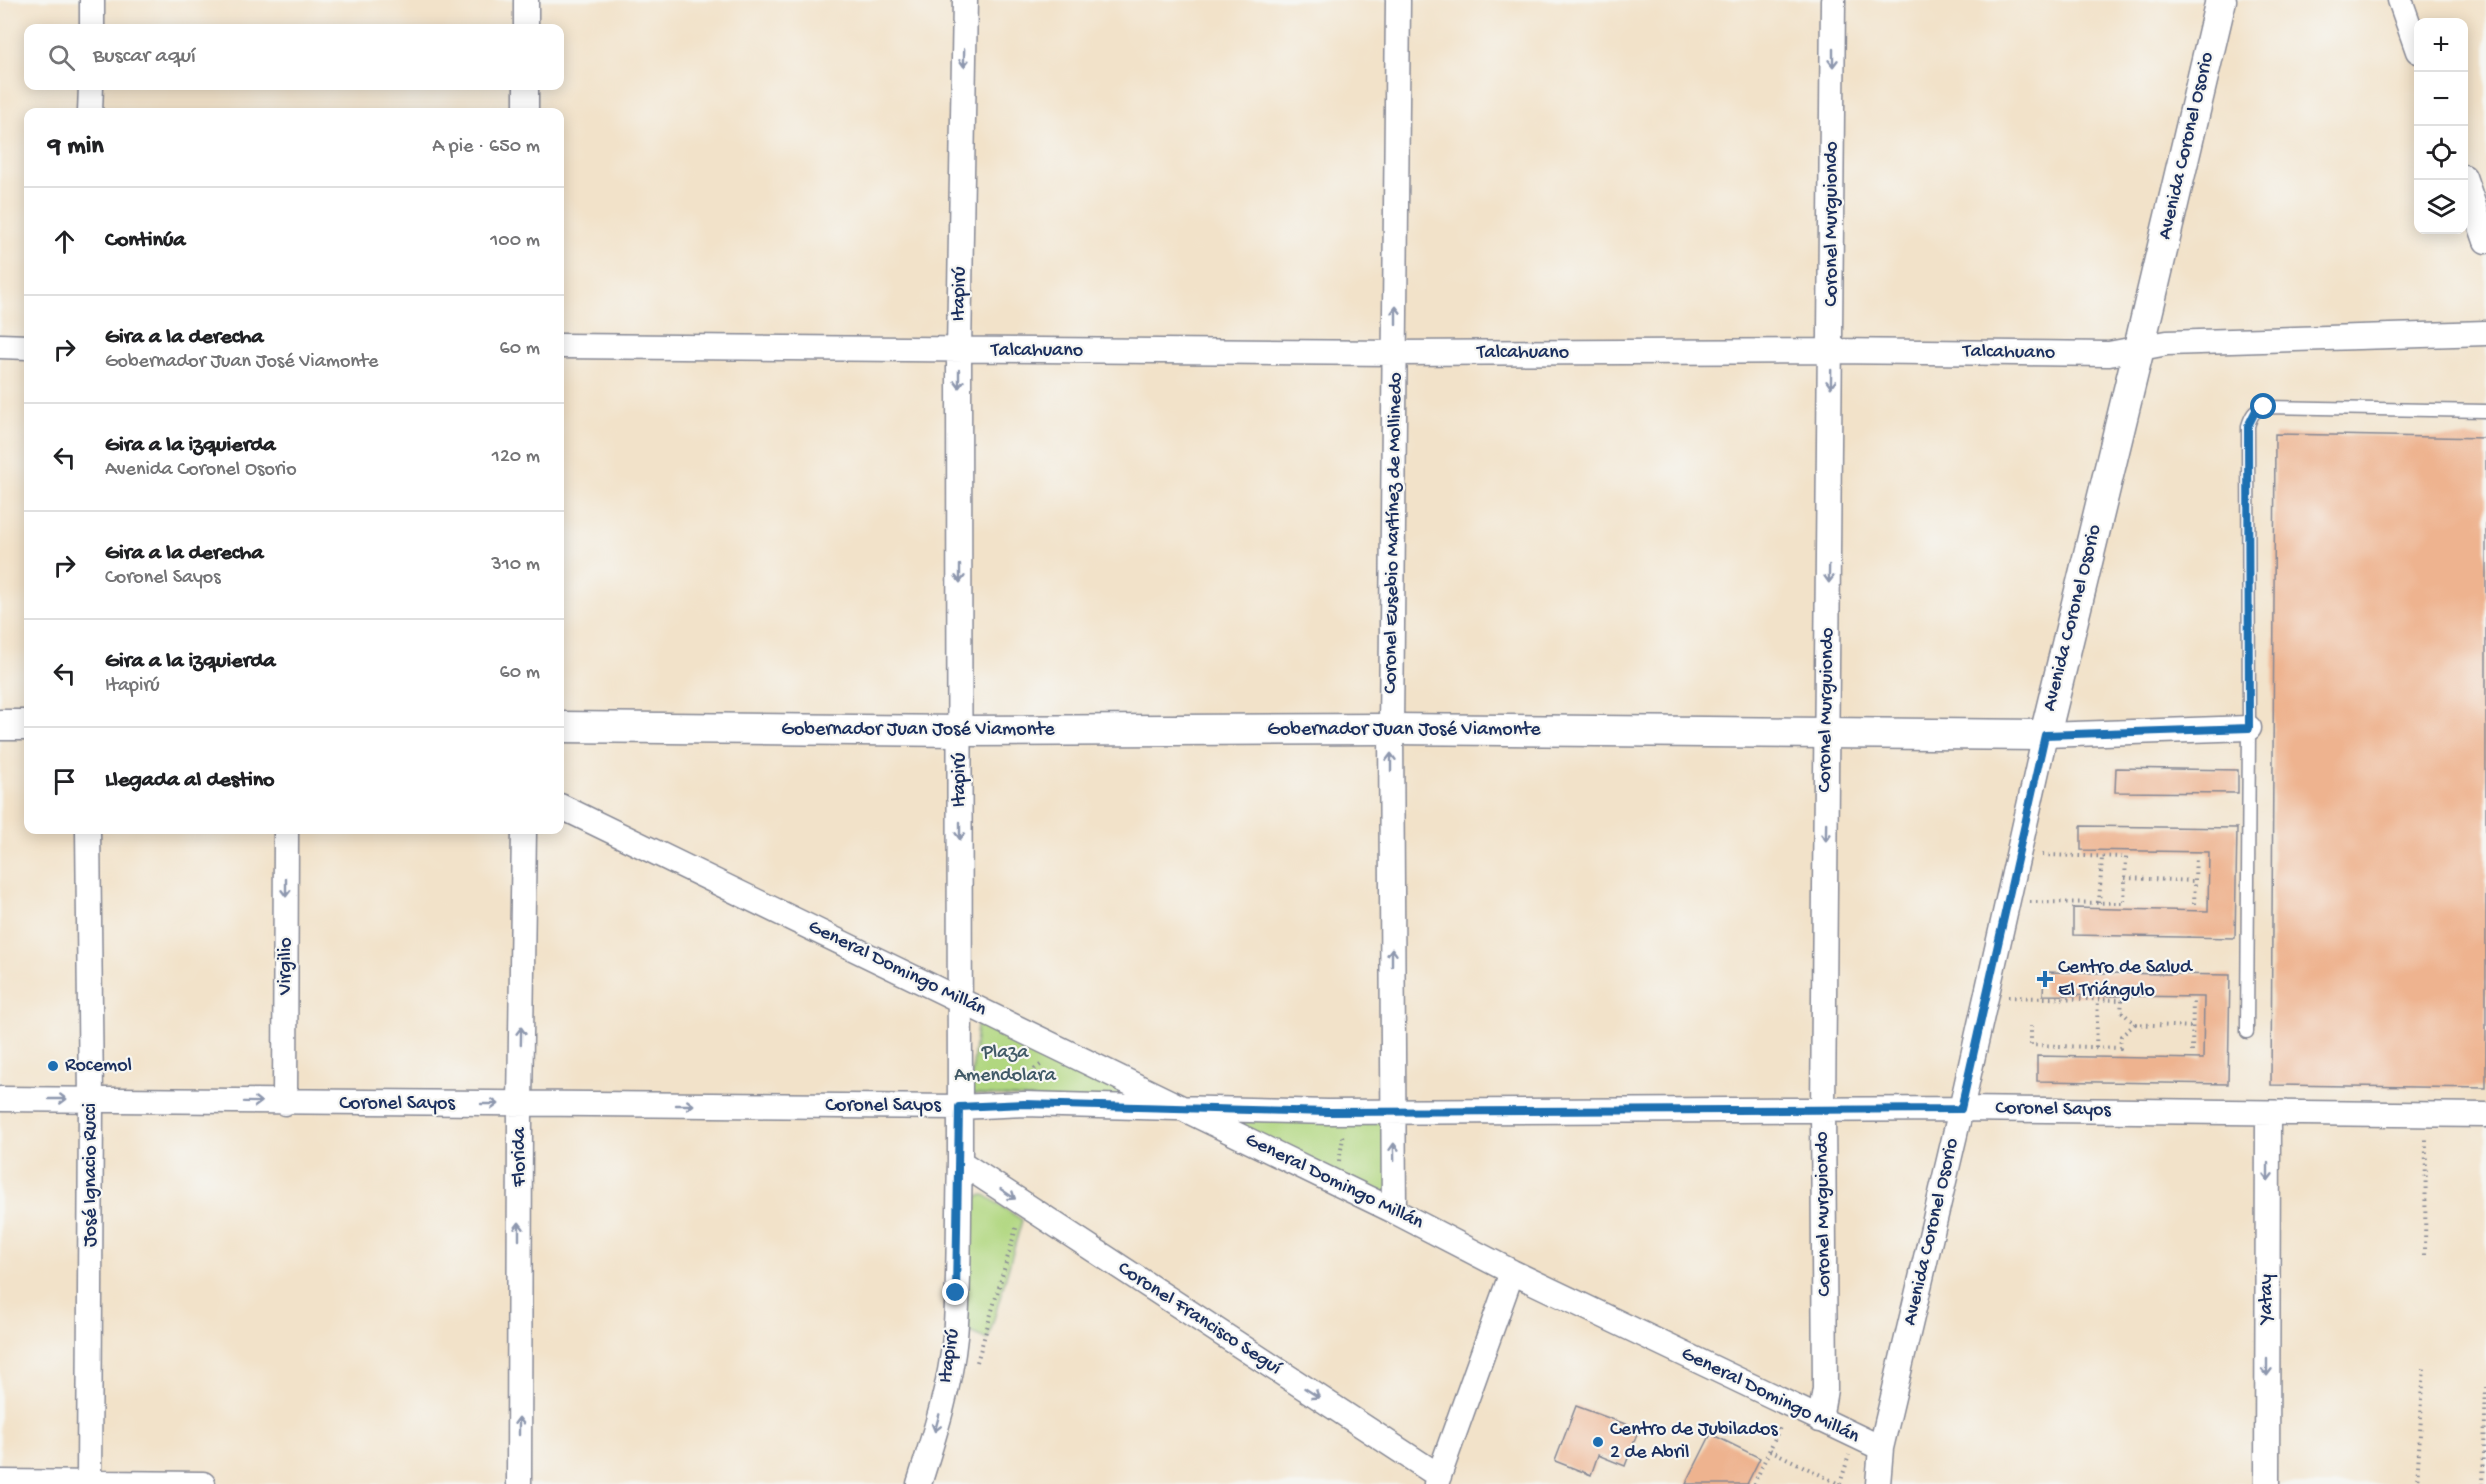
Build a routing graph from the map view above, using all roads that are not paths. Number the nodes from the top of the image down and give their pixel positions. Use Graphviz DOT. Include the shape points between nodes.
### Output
graph roads {
  1 [pos="92,0"];
  2 [pos="526,0"];
  3 [pos="965,0"];
  4 [pos="1398,0"];
  5 [pos="1833,0"];
  6 [pos="2221,0"];
  7 [pos="2400,0"];
  8 [pos="92,24"];
  9 [pos="526,24"];
  10 [pos="2414,40"];
  11 [pos="91,90"];
  12 [pos="526,90"];
  13 [pos="90,108"];
  14 [pos="526,108"];
  15 [pos="2464,180"];
  16 [pos="2486,241"];
  17 [pos="2486,333"];
  18 [pos="0,346"];
  19 [pos="564,346"];
  20 [pos="24,347"];
  21 [pos="2139,348"];
  22 [pos="959,350"];
  23 [pos="1831,351"];
  24 [pos="1396,353"];
  25 [pos="2486,411"];
  26 [pos="0,724"];
  27 [pos="24,725"];
  28 [pos="564,727"];
  29 [pos="2249,728"];
  30 [pos="1391,729"];
  31 [pos="960,731"];
  32 [pos="1827,734"];
  33 [pos="2045,735"];
  34 [pos="564,808"];
  35 [pos="88,834"];
  36 [pos="286,834"];
  37 [pos="524,834"];
  38 [pos="958,999"];
  39 [pos="2247,1032"];
  40 [pos="0,1099"];
  41 [pos="91,1100"];
  42 [pos="285,1103"];
  43 [pos="520,1104"];
  44 [pos="959,1107"];
  45 [pos="1186,1109"];
  46 [pos="1961,1109"];
  47 [pos="1823,1110"];
  48 [pos="1393,1112"];
  49 [pos="2268,1113"];
  50 [pos="2486,1115"];
  51 [pos="960,1162"];
  52 [pos="1394,1211"];
  53 [pos="1512,1272"];
  54 [pos="1820,1420"];
  55 [pos="1881,1448"];
  56 [pos="1437,1480"];
  57 [pos="0,1482"];
  58 [pos="89,1483"];
  59 [pos="202,1484"];
  60 [pos="519,1484"];
  61 [pos="919,1484"];
  62 [pos="1878,1484"];
  63 [pos="2267,1484"];
  1 -- 8 [label="street"];
  2 -- 9 [label="street"];
  3 -- 22 [label="street, Itapirú, one-way"];
  24 -- 4 [label="street, Coronel Eusebio Martínez de Mollinedo, one-way"];
  5 -- 23 [label="street, Coronel Murguiondo, one-way"];
  6 -- 21 [label="street, Avenida Coronel Osorio"];
  7 -- 10 [label="street"];
  11 -- 13 [label="street"];
  12 -- 14 [label="street"];
  15 -- 16 [label="street"];
  17 -- 21 [label="street, Talcahuano"];
  18 -- 20 [label="street"];
  19 -- 22 [label="street, Talcahuano"];
  21 -- 23 [label="street, Talcahuano" via="2109,354"];
  21 -- 33 [label="street, Avenida Coronel Osorio"];
  22 -- 24 [label="street, Talcahuano"];
  22 -- 31 [label="street, Itapirú, one-way"];
  23 -- 24 [label="street, Talcahuano"];
  23 -- 32 [label="street, Coronel Murguiondo, one-way"];
  24 -- 30 [label="street, Coronel Eusebio Martínez de Mollinedo"];
  25 -- 29 [label="lane" via="2264,407 2250,417"];
  26 -- 27 [label="street"];
  28 -- 31 [label="street, Gobernador Juan José Viamonte"];
  29 -- 33 [label="street, Gobernador Juan José Viamonte"];
  29 -- 39 [label="lane"];
  30 -- 31 [label="street, Gobernador Juan José Viamonte"];
  30 -- 32 [label="street, Gobernador Juan José Viamonte"];
  48 -- 30 [label="street, Coronel Eusebio Martínez de Mollinedo, one-way"];
  31 -- 38 [label="street, Itapirú, one-way"];
  32 -- 33 [label="street, Gobernador Juan José Viamonte"];
  32 -- 47 [label="street, Coronel Murguiondo, one-way"];
  33 -- 46 [label="street, Avenida Coronel Osorio"];
  34 -- 38 [label="street, General Domingo Millán"];
  35 -- 41 [label="street, José Ignacio Rucci"];
  36 -- 42 [label="street, Virgilio, one-way"];
  43 -- 37 [label="street, Florida, one-way"];
  38 -- 44 [label="street, Itapirú"];
  38 -- 45 [label="street, General Domingo Millán"];
  40 -- 41 [label="street, Coronel Sayos, one-way"];
  41 -- 42 [label="street, Coronel Sayos, one-way"];
  41 -- 58 [label="street, José Ignacio Rucci"];
  42 -- 43 [label="street, Coronel Sayos, one-way"];
  43 -- 44 [label="street, Coronel Sayos, one-way"];
  60 -- 43 [label="street, Florida, one-way"];
  44 -- 45 [label="street, Coronel Sayos" via="1024,1104"];
  44 -- 51 [label="street, Itapirú"];
  45 -- 48 [label="street, Coronel Sayos"];
  45 -- 52 [label="street, General Domingo Millán"];
  46 -- 47 [label="street, Coronel Sayos"];
  46 -- 49 [label="street, Coronel Sayos"];
  46 -- 55 [label="street, Avenida Coronel Osorio"];
  47 -- 48 [label="street, Coronel Sayos"];
  47 -- 54 [label="street, Coronel Murguiondo" via="1826,1389"];
  52 -- 48 [label="street, Coronel Eusebio Martínez de Mollinedo, one-way"];
  49 -- 50 [label="street, Coronel Sayos"];
  49 -- 63 [label="street, Yatay, one-way"];
  51 -- 56 [label="street, Coronel Francisco Seguí, one-way"];
  51 -- 61 [label="street, Itapirú, one-way" via="955,1337 946,1387"];
  52 -- 53 [label="street, General Domingo Millán"];
  53 -- 54 [label="street, General Domingo Millán"];
  53 -- 56 [label="street"];
  54 -- 55 [label="street, General Domingo Millán"];
  55 -- 62 [label="street, General Domingo Millán"];
  57 -- 58 [label="street"];
  58 -- 59 [label="street"];
}
